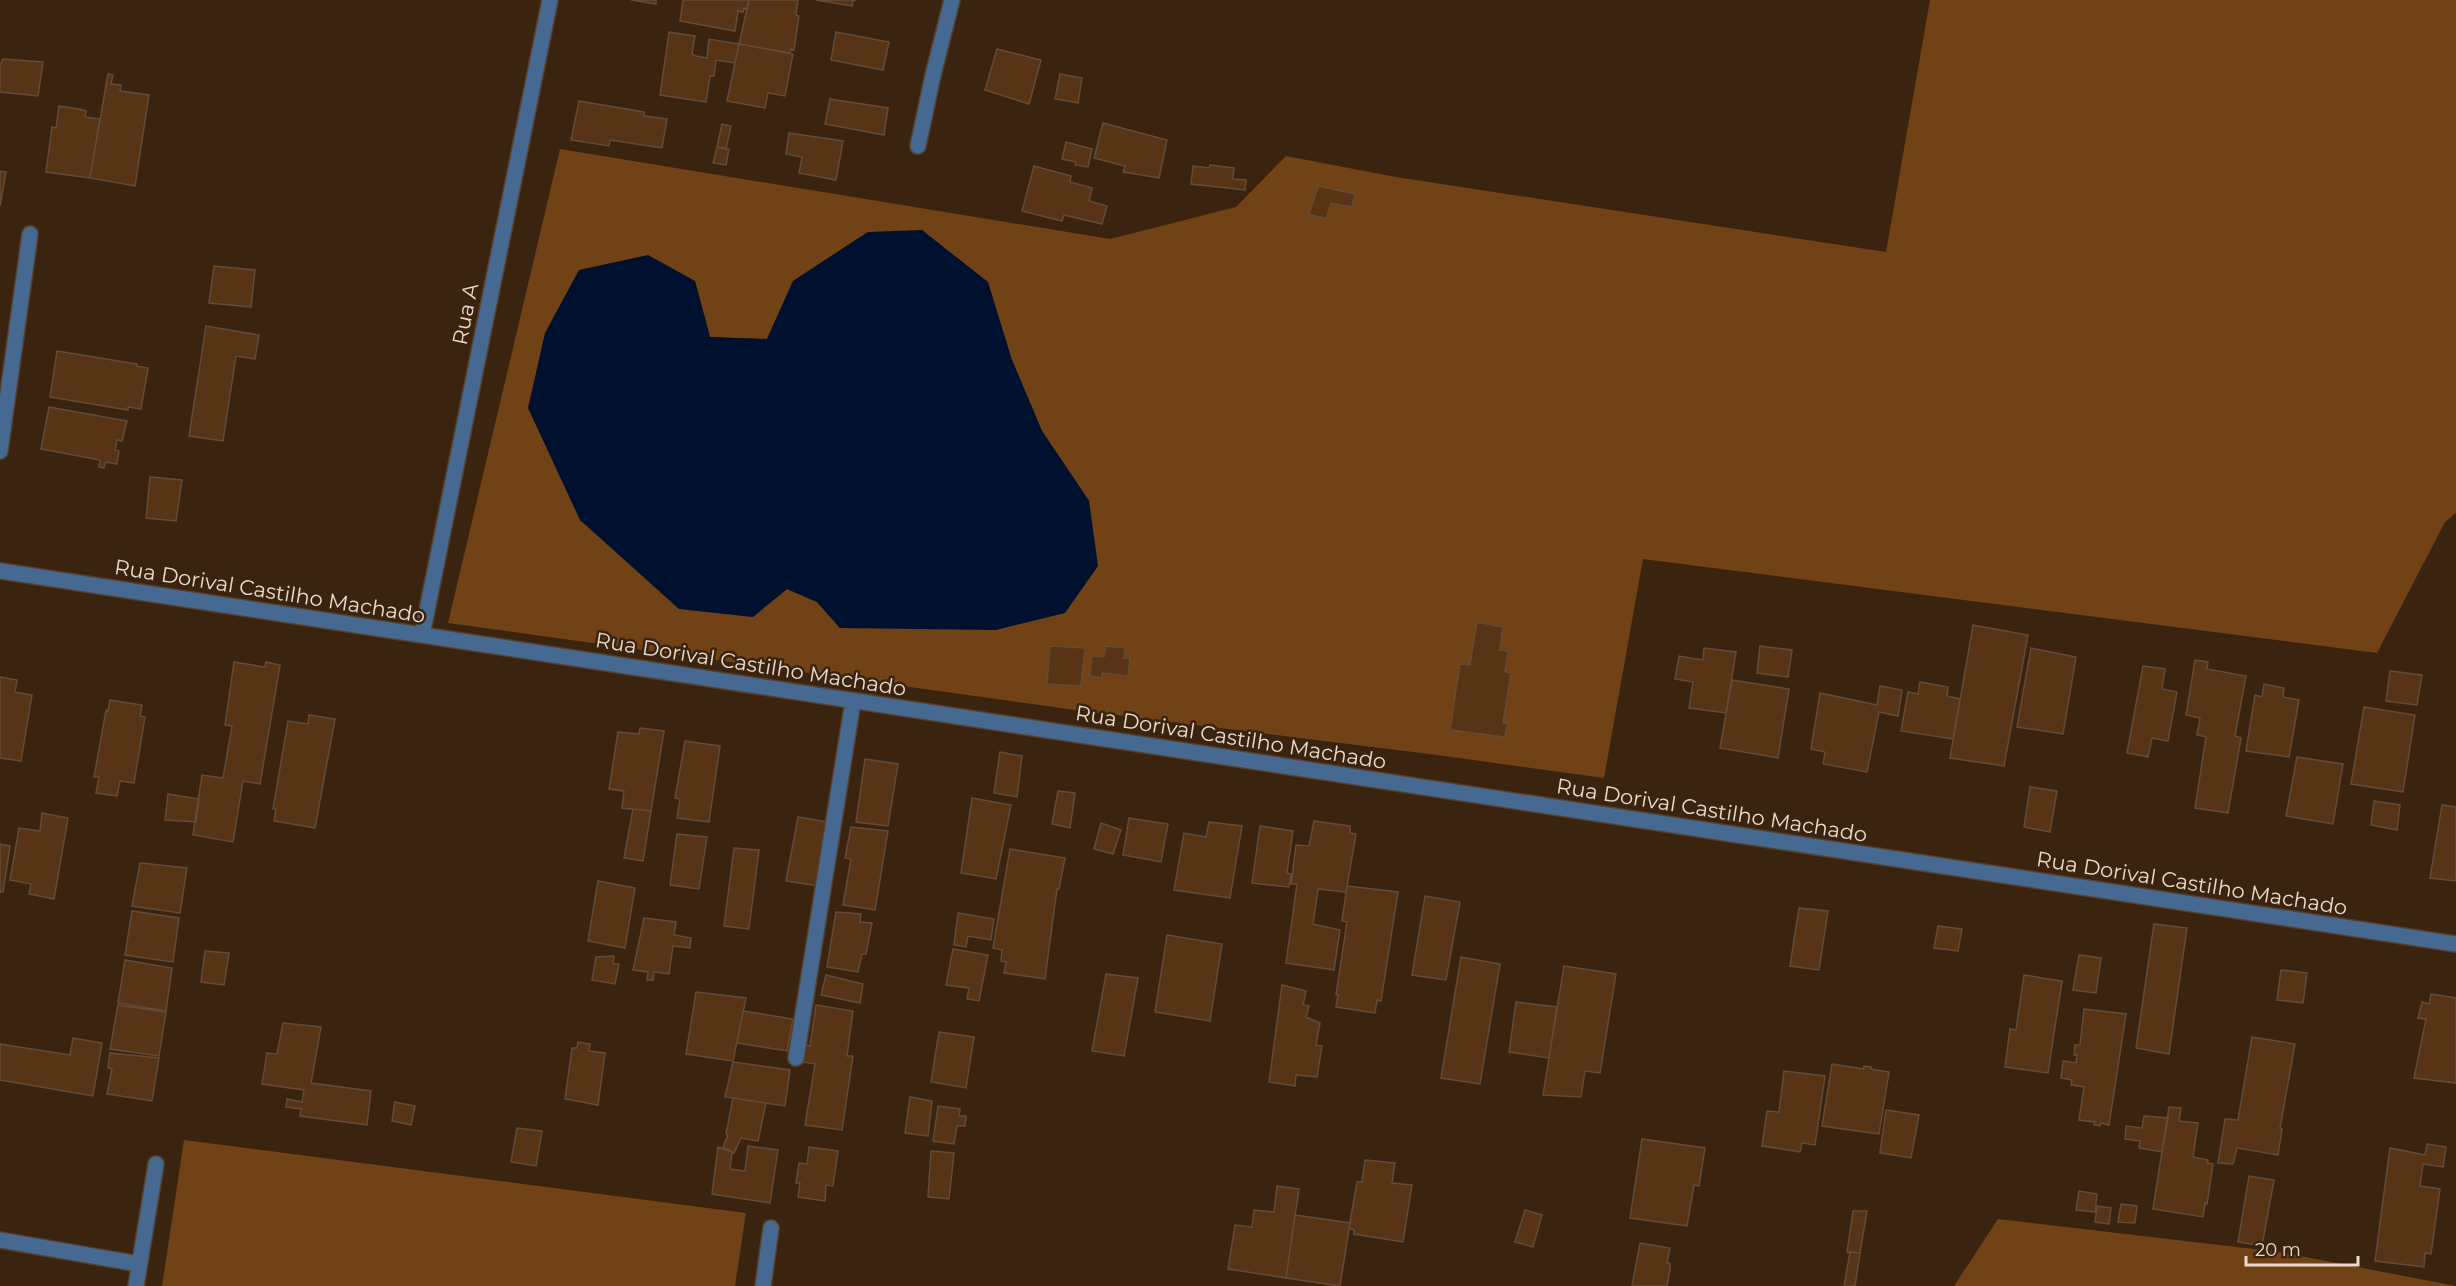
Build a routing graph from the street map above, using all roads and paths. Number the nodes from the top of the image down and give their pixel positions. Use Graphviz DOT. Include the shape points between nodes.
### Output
graph roads {
  1 [pos="550,0"];
  2 [pos="952,0"];
  3 [pos="918,146"];
  4 [pos="30,234"];
  5 [pos="0,451"];
  6 [pos="0,571"];
  7 [pos="422,635"];
  8 [pos="853,701"];
  9 [pos="2456,944"];
  10 [pos="796,1058"];
  11 [pos="156,1164"];
  12 [pos="771,1228"];
  13 [pos="0,1240"];
  14 [pos="140,1264"];
  15 [pos="136,1286"];
  16 [pos="763,1286"];
  1 -- 7 [label="street, Rua A"];
  2 -- 3 [label="street"];
  4 -- 5 [label="street"];
  6 -- 7 [label="street, Rua Dorival Castilho Machado"];
  7 -- 8 [label="street, Rua Dorival Castilho Machado"];
  8 -- 9 [label="street, Rua Dorival Castilho Machado"];
  8 -- 10 [label="street"];
  11 -- 14 [label="street"];
  12 -- 16 [label="street"];
  13 -- 14 [label="street"];
  14 -- 15 [label="street"];
}
